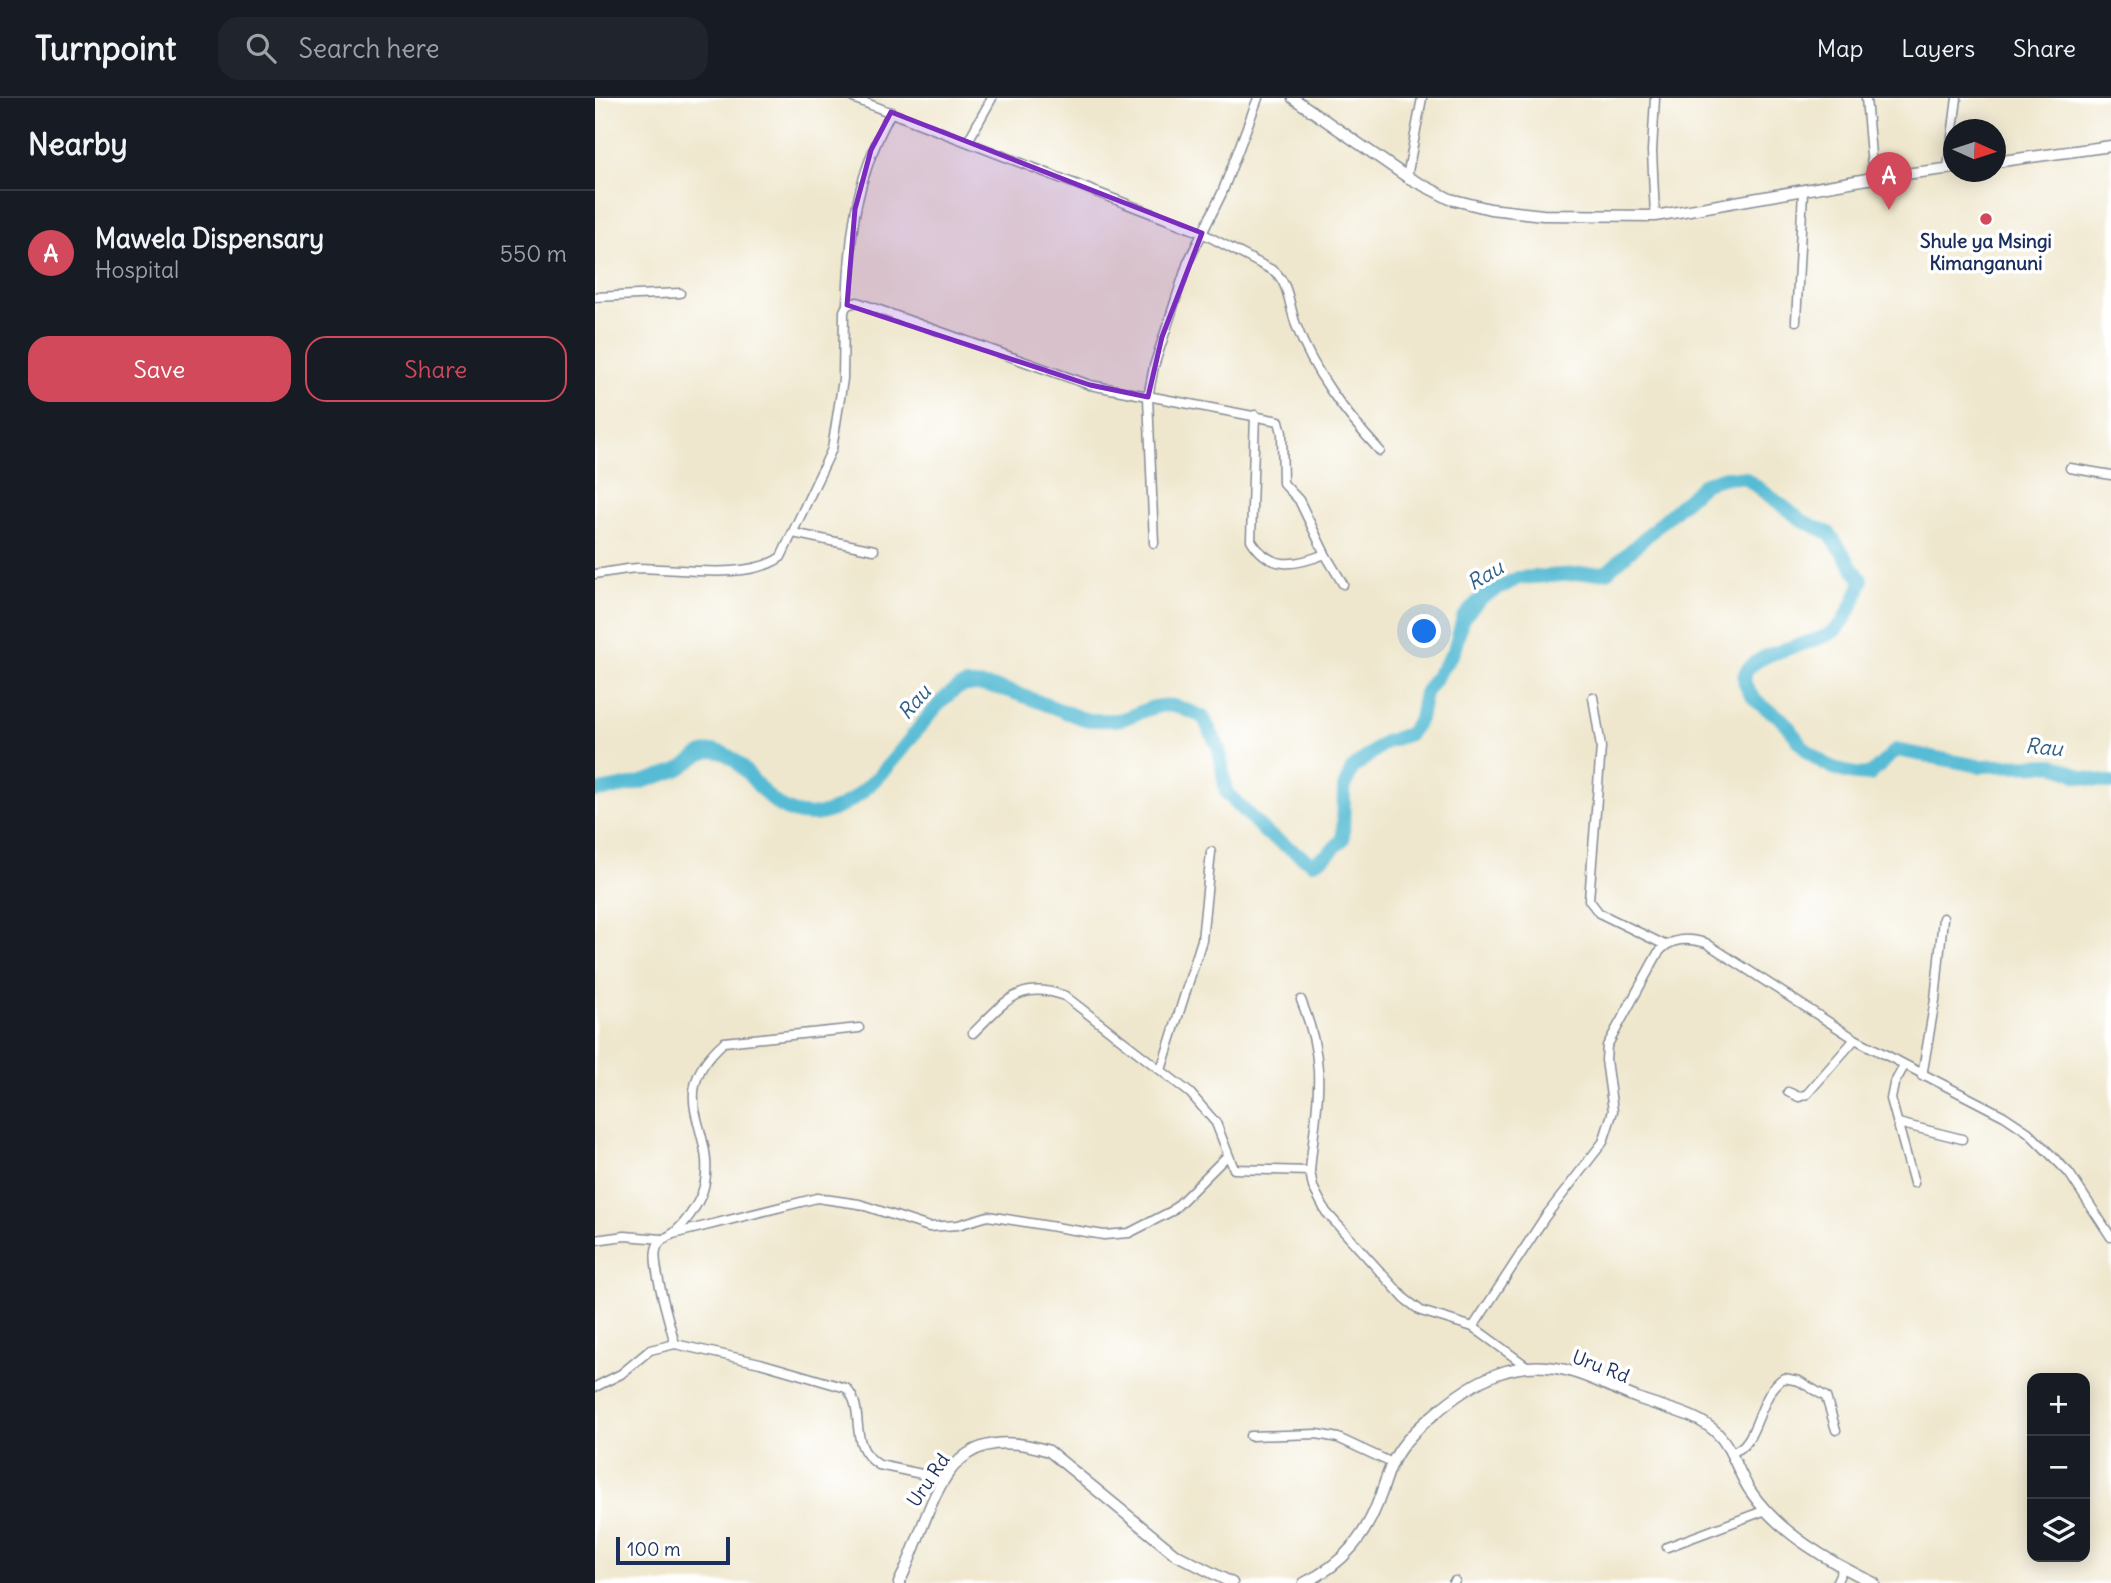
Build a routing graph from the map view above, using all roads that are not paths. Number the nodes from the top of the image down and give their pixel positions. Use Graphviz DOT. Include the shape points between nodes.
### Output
graph roads {
  1 [pos="853,98"];
  2 [pos="992,98"];
  3 [pos="1258,98"];
  4 [pos="1293,98"];
  5 [pos="1422,98"];
  6 [pos="1655,98"];
  7 [pos="1866,98"];
  8 [pos="1957,98"];
  9 [pos="891,112"];
  10 [pos="1955,119"];
  11 [pos="968,141"];
  12 [pos="2111,145"];
  13 [pos="2006,161"];
  14 [pos="1943,169"];
  15 [pos="1407,177"];
  16 [pos="1873,178"];
  17 [pos="1803,192"];
  18 [pos="1655,216"];
  19 [pos="1202,233"];
  20 [pos="680,293"];
  21 [pos="595,296"];
  22 [pos="847,305"];
  23 [pos="1796,321"];
  24 [pos="1148,397"];
  25 [pos="1255,415"];
  26 [pos="1380,451"];
  27 [pos="2070,468"];
  28 [pos="2111,475"];
  29 [pos="793,533"];
  30 [pos="1154,542"];
  31 [pos="874,550"];
  32 [pos="1325,554"];
  33 [pos="595,574"];
  34 [pos="1343,583"];
  35 [pos="1593,697"];
  36 [pos="1211,852"];
  37 [pos="1943,918"];
  38 [pos="1665,945"];
  39 [pos="1301,1000"];
  40 [pos="859,1028"];
  41 [pos="973,1033"];
  42 [pos="1855,1039"];
  43 [pos="1904,1066"];
  44 [pos="1161,1070"];
  45 [pos="1922,1076"];
  46 [pos="1788,1092"];
  47 [pos="1898,1124"];
  48 [pos="1962,1139"];
  49 [pos="1227,1156"];
  50 [pos="1310,1171"];
  51 [pos="1914,1183"];
  52 [pos="673,1234"];
  53 [pos="2111,1237"];
  54 [pos="595,1240"];
  55 [pos="662,1240"];
  56 [pos="1473,1327"];
  57 [pos="675,1344"];
  58 [pos="1525,1365"];
  59 [pos="595,1387"];
  60 [pos="1836,1430"];
  61 [pos="1250,1436"];
  62 [pos="1731,1452"];
  63 [pos="1392,1463"];
  64 [pos="945,1479"];
  65 [pos="1766,1510"];
  66 [pos="1667,1547"];
  67 [pos="1843,1568"];
  68 [pos="899,1583"];
  69 [pos="1232,1583"];
  70 [pos="1304,1583"];
  71 [pos="1836,1583"];
  72 [pos="1874,1583"];
  1 -- 9 [label="street"];
  2 -- 11 [label="street"];
  3 -- 19 [label="street"];
  4 -- 15 [label="street"];
  5 -- 15 [label="street"];
  6 -- 18 [label="street"];
  7 -- 16 [label="street"];
  8 -- 10 [label="street"];
  9 -- 11 [label="street"];
  9 -- 22 [label="street" via="871,150 857,197"];
  11 -- 19 [label="street"];
  12 -- 13 [label="street"];
  14 -- 16 [label="street"];
  15 -- 18 [label="street" via="1450,199 1490,209 1555,216"];
  16 -- 17 [label="street"];
  17 -- 18 [label="street"];
  17 -- 23 [label="street"];
  19 -- 24 [label="street" via="1169,316"];
  19 -- 26 [label="street" via="1283,278 1310,359 1351,419"];
  20 -- 21 [label="street"];
  22 -- 24 [label="street" via="857,302 1090,385"];
  22 -- 29 [label="street" via="835,438"];
  24 -- 25 [label="street"];
  24 -- 30 [label="street"];
  25 -- 32 [label="street" via="1280,423 1283,483 1299,500"];
  25 -- 32 [label="street" via="1251,540 1267,559 1283,565 1294,566"];
  27 -- 28 [label="street"];
  29 -- 31 [label="street"];
  29 -- 33 [label="street" via="781,557 761,567 636,568"];
  32 -- 34 [label="street"];
  35 -- 38 [label="street" via="1601,747 1589,900 1599,913"];
  36 -- 44 [label="street" via="1202,940"];
  37 -- 45 [label="street"];
  38 -- 42 [label="street" via="1681,939 1706,943"];
  38 -- 56 [label="street" via="1648,967 1607,1046 1612,1111 1603,1142 1545,1217"];
  39 -- 50 [label="street" via="1320,1068"];
  40 -- 52 [label="street" via="735,1039 715,1050 699,1073 693,1100 705,1181 693,1209"];
  41 -- 44 [label="street" via="1023,991 1049,990 1086,1009"];
  42 -- 43 [label="street"];
  42 -- 46 [label="street" via="1803,1096"];
  43 -- 45 [label="street"];
  43 -- 47 [label="street" via="1892,1090"];
  44 -- 49 [label="street" via="1204,1107 1216,1123"];
  45 -- 53 [label="street" via="2004,1116 2042,1143 2070,1173"];
  47 -- 48 [label="street"];
  47 -- 51 [label="street"];
  49 -- 50 [label="street" via="1232,1167 1242,1171"];
  49 -- 52 [label="street" via="1172,1211 1129,1233 1104,1235 988,1216 929,1227 859,1205 817,1198"];
  50 -- 56 [label="street" via="1326,1212 1405,1299 1431,1315"];
  52 -- 55 [label="street"];
  54 -- 55 [label="street" via="625,1236"];
  55 -- 57 [label="street" via="656,1249 656,1264"];
  56 -- 58 [label="street"];
  57 -- 59 [label="street" via="650,1350 621,1374"];
  57 -- 64 [label="street" via="846,1388 854,1399 863,1451 871,1460"];
  58 -- 62 [label="street, Uru Rd" via="1578,1373 1687,1416 1715,1430"];
  58 -- 63 [label="street, Uru Rd" via="1499,1371 1451,1399 1407,1439"];
  60 -- 62 [label="street" via="1826,1397 1784,1378 1769,1392 1746,1444"];
  61 -- 63 [label="street" via="1317,1434 1338,1438"];
  62 -- 65 [label="street, Uru Rd" via="1749,1489"];
  63 -- 70 [label="street, Uru Rd" via="1357,1543"];
  64 -- 68 [label="street, Uru Rd" via="923,1517"];
  64 -- 69 [label="street, Uru Rd" via="971,1452 989,1443 1025,1444 1049,1451 1175,1555"];
  65 -- 66 [label="street"];
  65 -- 67 [label="street, Uru Rd"];
  67 -- 71 [label="street"];
  67 -- 72 [label="street, Uru Rd"];
}
